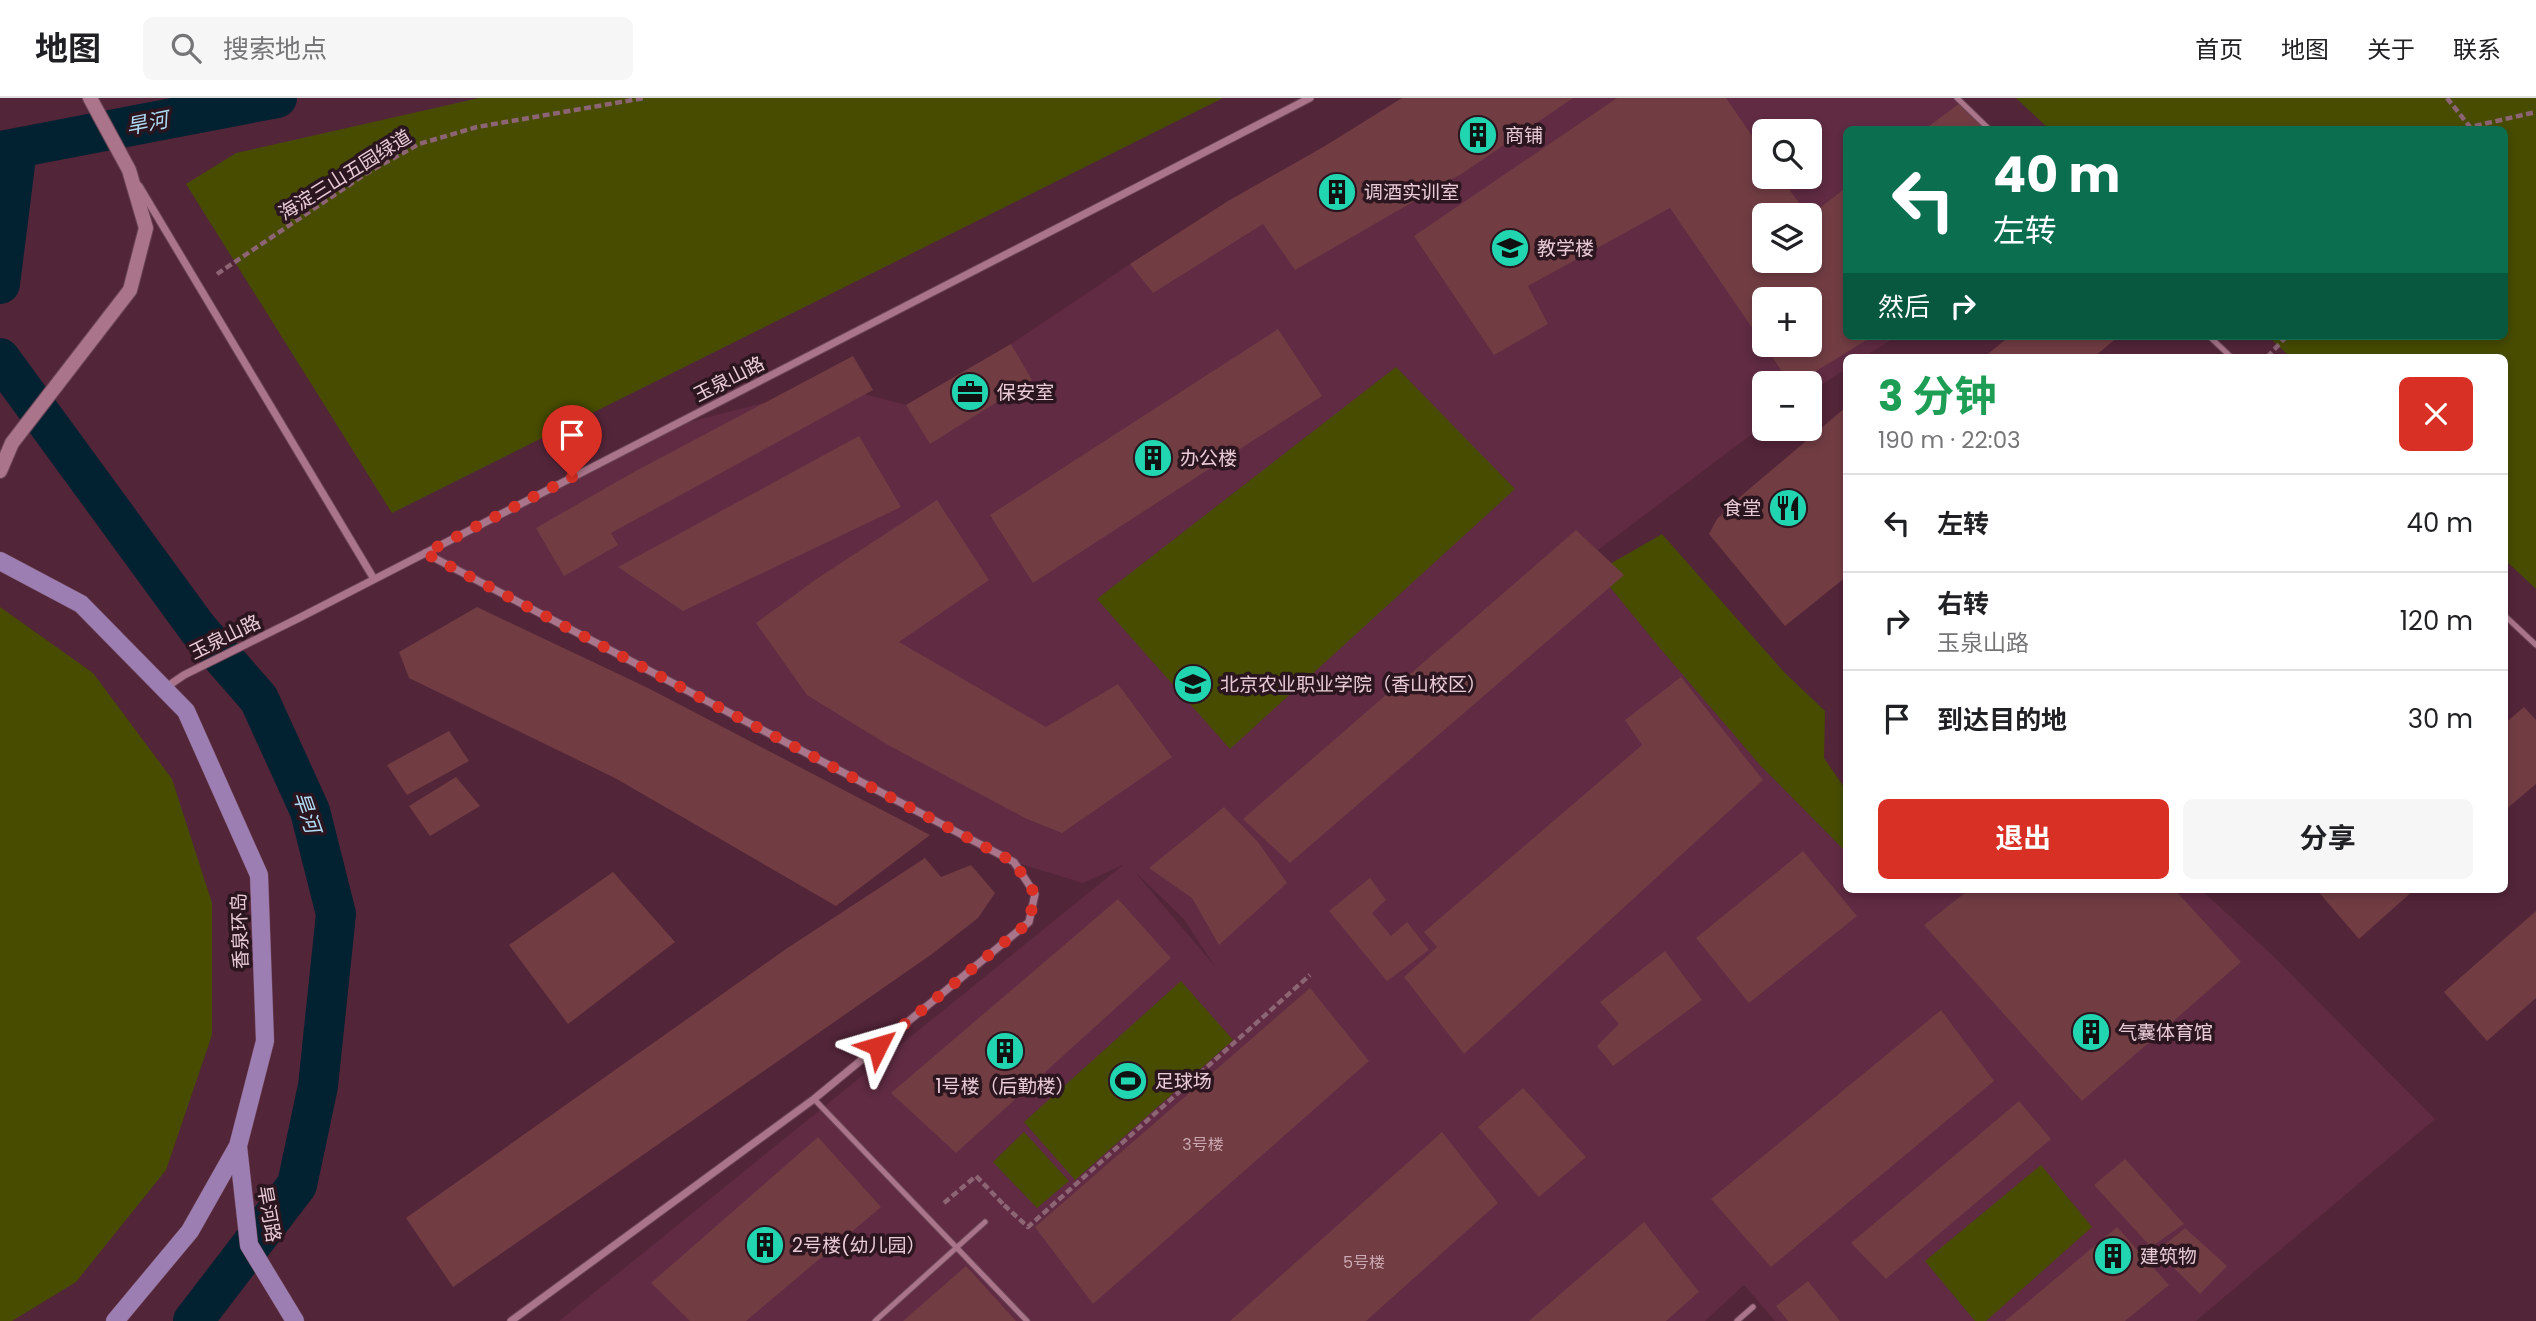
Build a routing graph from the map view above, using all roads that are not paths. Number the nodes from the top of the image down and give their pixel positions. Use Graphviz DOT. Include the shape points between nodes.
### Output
graph roads {
  1 [pos="90,98"];
  2 [pos="1310,98"];
  3 [pos="1957,98"];
  4 [pos="1986,126"];
  5 [pos="129,170"];
  6 [pos="2213,340"];
  7 [pos="2228,354"];
  8 [pos="0,471"];
  9 [pos="425,553"];
  10 [pos="0,561"];
  11 [pos="374,579"];
  12 [pos="2508,619"];
  13 [pos="2536,645"];
  14 [pos="164,689"];
  15 [pos="814,1099"];
  16 [pos="238,1146"];
  17 [pos="985,1222"];
  18 [pos="1753,1307"];
  19 [pos="115,1321"];
  20 [pos="295,1321"];
  21 [pos="511,1321"];
  22 [pos="875,1321"];
  23 [pos="1027,1321"];
  24 [pos="1737,1321"];
  1 -- 5 [label="street"];
  2 -- 9 [label="street, 玉泉山路"];
  3 -- 4 [label="lane"];
  5 -- 8 [label="street" via="146,228 130,290 12,443"];
  5 -- 11 [label="street"];
  6 -- 7 [label="lane"];
  9 -- 11 [label="street, 玉泉山路"];
  9 -- 15 [label="street" via="1014,862 1035,894 1029,922"];
  10 -- 14 [label="main road, 香泉环岛" via="81,604"];
  11 -- 14 [label="street, 玉泉山路"];
  12 -- 13 [label="lane"];
  14 -- 16 [label="main road, 香泉环岛" via="186,711 259,875 265,1041"];
  15 -- 21 [label="street"];
  15 -- 23 [label="lane"];
  16 -- 19 [label="main road, 香泉环岛" via="190,1231"];
  16 -- 20 [label="main road, 旱河路" via="249,1245"];
  17 -- 22 [label="lane"];
  18 -- 24 [label="lane"];
}
